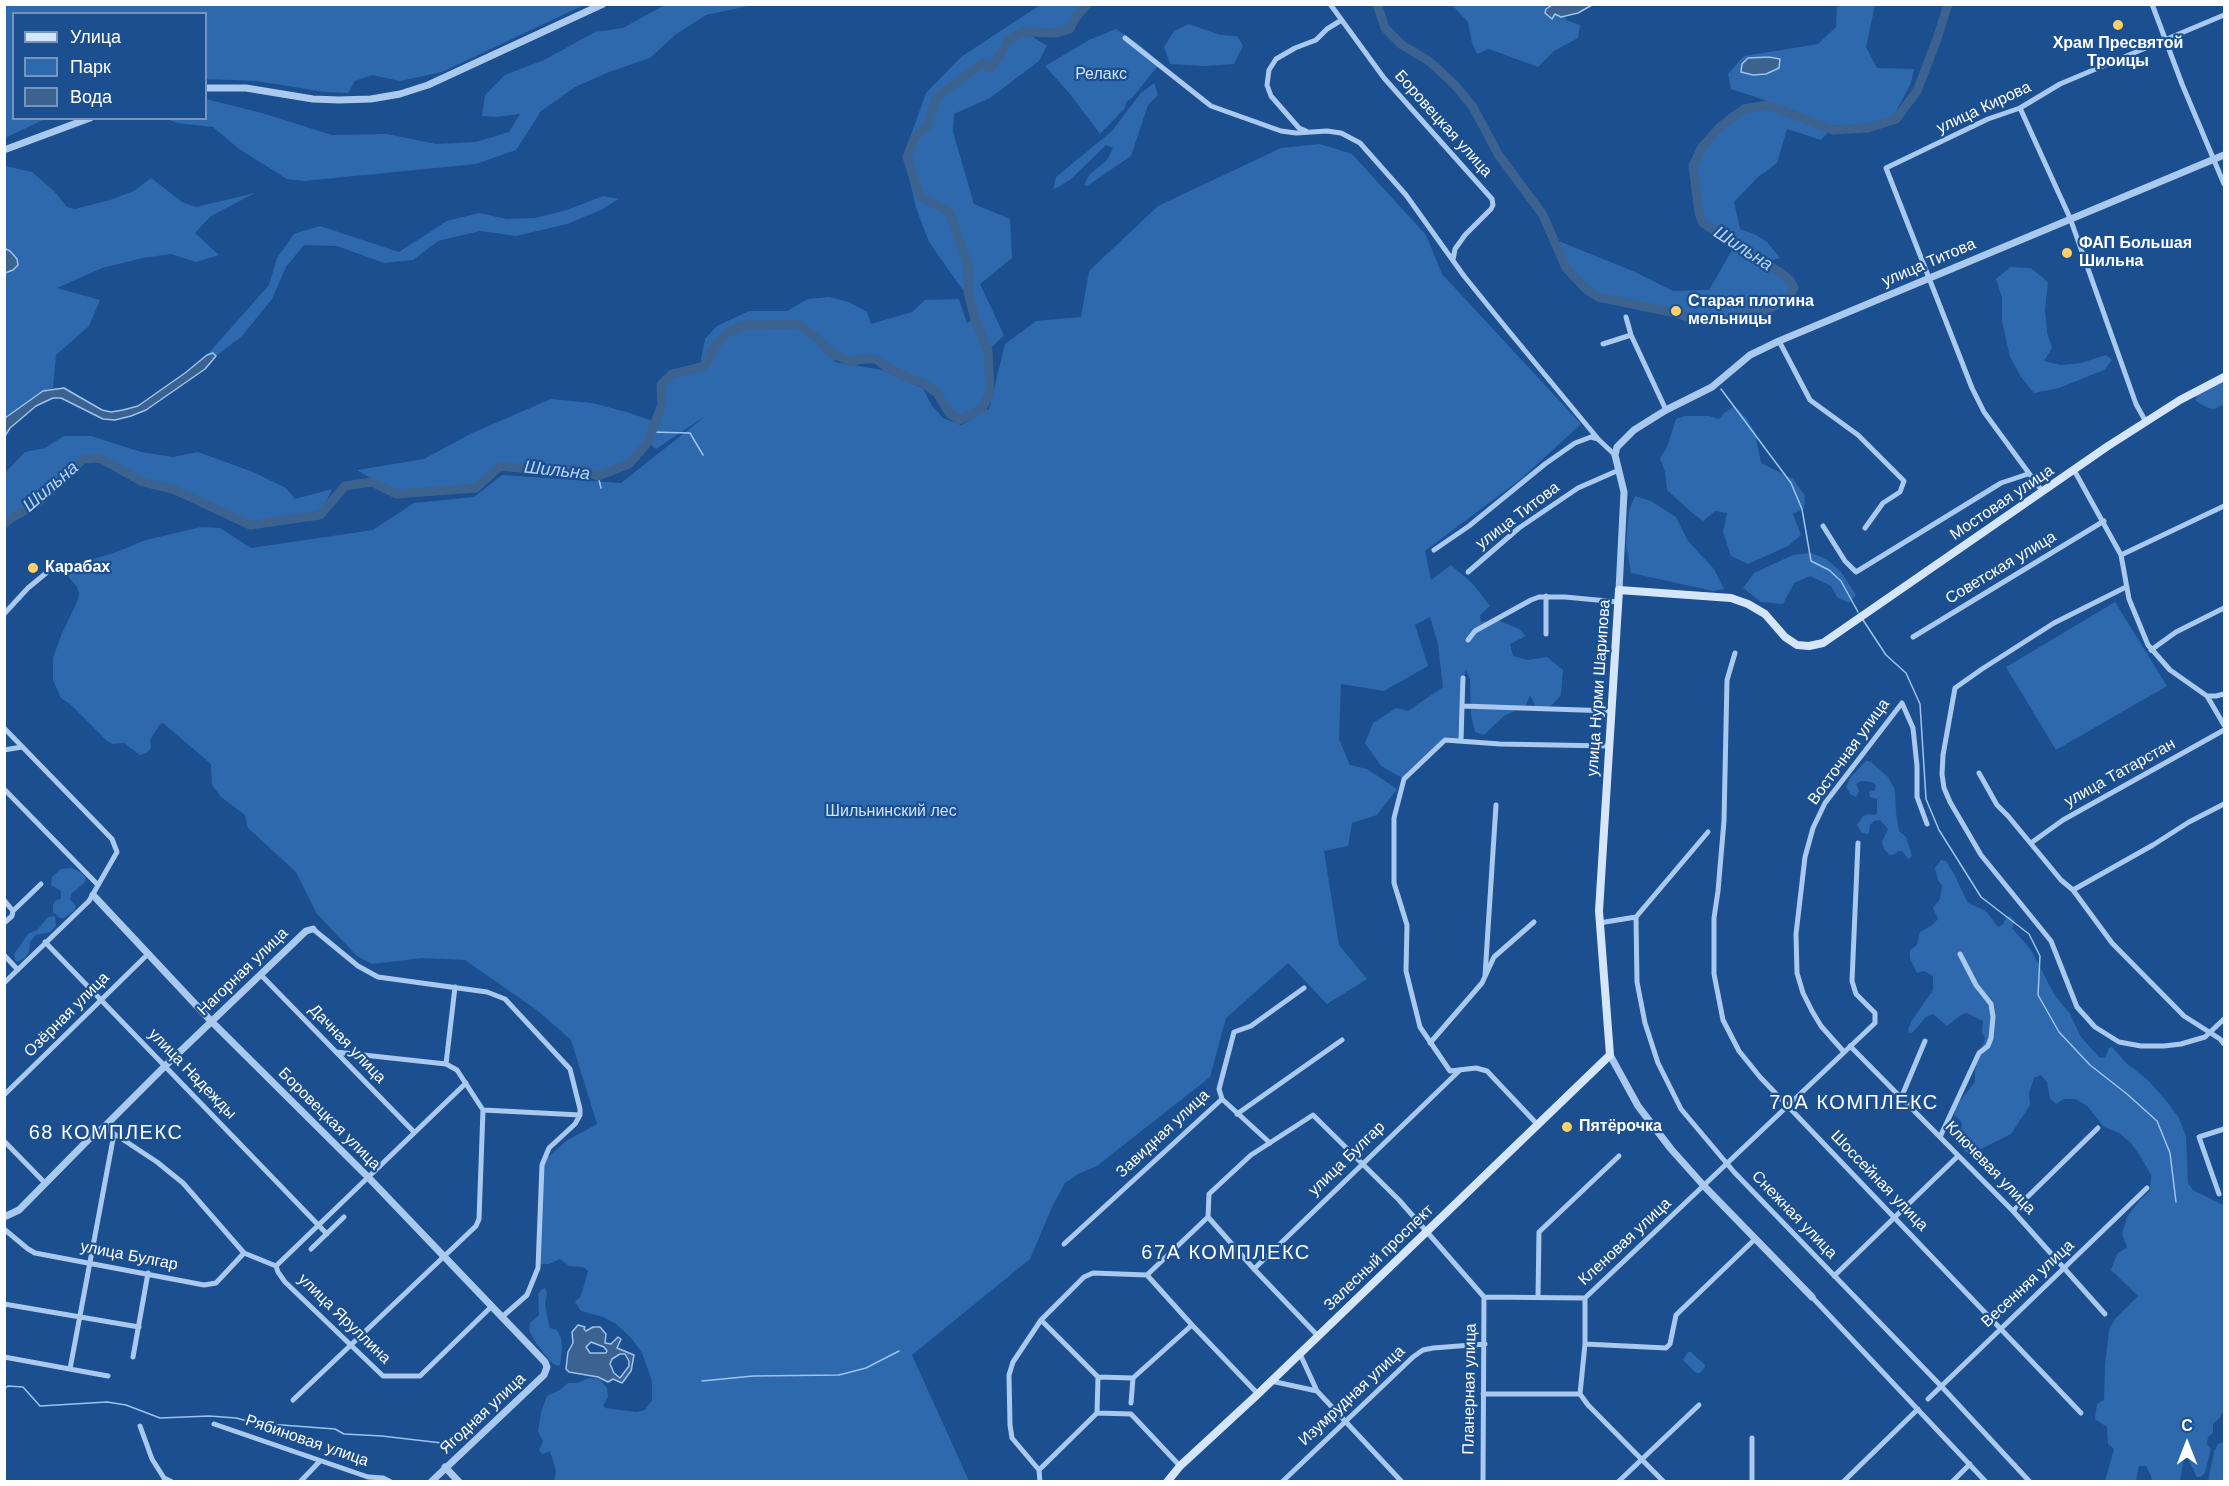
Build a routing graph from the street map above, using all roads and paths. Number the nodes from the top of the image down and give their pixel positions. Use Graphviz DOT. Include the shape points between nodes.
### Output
graph roads {
  1 [pos="603,4"];
  2 [pos="1330,4"];
  3 [pos="2152,4"];
  4 [pos="2224,15"];
  5 [pos="1340,21"];
  6 [pos="1125,38"];
  7 [pos="2166,38"];
  8 [pos="207,88"];
  9 [pos="2020,108"];
  10 [pos="85,120"];
  11 [pos="1308,132"];
  12 [pos="4,150"];
  13 [pos="2224,155"];
  14 [pos="2214,160"];
  15 [pos="2224,184"];
  16 [pos="2070,218"];
  17 [pos="1452,260"];
  18 [pos="1929,278"];
  19 [pos="1626,317"];
  20 [pos="1631,335"];
  21 [pos="1779,340"];
  22 [pos="1603,344"];
  23 [pos="2224,377"];
  24 [pos="1666,410"];
  25 [pos="2146,422"];
  26 [pos="1599,440"];
  27 [pos="1615,455"];
  28 [pos="1619,470"];
  29 [pos="2074,470"];
  30 [pos="2028,474"];
  31 [pos="2042,491"];
  32 [pos="2224,506"];
  33 [pos="2104,521"];
  34 [pos="1823,526"];
  35 [pos="1865,528"];
  36 [pos="1434,550"];
  37 [pos="2121,555"];
  38 [pos="51,569"];
  39 [pos="1468,572"];
  40 [pos="2126,587"];
  41 [pos="1619,590"];
  42 [pos="1546,597"];
  43 [pos="1618,602"];
  44 [pos="2224,608"];
  45 [pos="4,614"];
  46 [pos="1546,634"];
  47 [pos="1913,637"];
  48 [pos="1468,640"];
  49 [pos="2151,650"];
  50 [pos="1735,653"];
  51 [pos="1463,678"];
  52 [pos="2224,693"];
  53 [pos="2207,696"];
  54 [pos="1462,706"];
  55 [pos="1611,711"];
  56 [pos="2224,724"];
  57 [pos="4,728"];
  58 [pos="2224,730"];
  59 [pos="1461,741"];
  60 [pos="1608,746"];
  61 [pos="22,747"];
  62 [pos="4,750"];
  63 [pos="1979,773"];
  64 [pos="4,789"];
  65 [pos="2224,804"];
  66 [pos="1496,805"];
  67 [pos="1927,824"];
  68 [pos="1708,832"];
  69 [pos="1858,843"];
  70 [pos="2031,843"];
  71 [pos="41,884"];
  72 [pos="97,884"];
  73 [pos="2073,890"];
  74 [pos="93,896"];
  75 [pos="4,900"];
  76 [pos="14,911"];
  77 [pos="1636,917"];
  78 [pos="1534,922"];
  79 [pos="4,923"];
  80 [pos="1599,923"];
  81 [pos="313,929"];
  82 [pos="45,942"];
  83 [pos="1488,944"];
  84 [pos="148,954"];
  85 [pos="1960,954"];
  86 [pos="4,956"];
  87 [pos="1494,957"];
  88 [pos="18,970"];
  89 [pos="261,975"];
  90 [pos="1485,976"];
  91 [pos="4,983"];
  92 [pos="455,987"];
  93 [pos="1304,988"];
  94 [pos="101,1000"];
  95 [pos="2224,1019"];
  96 [pos="212,1021"];
  97 [pos="2211,1032"];
  98 [pos="1342,1040"];
  99 [pos="1926,1041"];
  100 [pos="1430,1043"];
  101 [pos="1852,1044"];
  102 [pos="2224,1044"];
  103 [pos="336,1052"];
  104 [pos="1844,1052"];
  105 [pos="1610,1055"];
  106 [pos="446,1064"];
  107 [pos="165,1066"];
  108 [pos="1460,1070"];
  109 [pos="466,1083"];
  110 [pos="4,1095"];
  111 [pos="1901,1098"];
  112 [pos="1222,1099"];
  113 [pos="1788,1106"];
  114 [pos="483,1110"];
  115 [pos="1237,1114"];
  116 [pos="580,1115"];
  117 [pos="1537,1124"];
  118 [pos="104,1127"];
  119 [pos="2098,1128"];
  120 [pos="2224,1129"];
  121 [pos="414,1132"];
  122 [pos="114,1134"];
  123 [pos="1940,1137"];
  124 [pos="4,1141"];
  125 [pos="1270,1143"];
  126 [pos="1619,1156"];
  127 [pos="1958,1156"];
  128 [pos="1361,1164"];
  129 [pos="1727,1165"];
  130 [pos="368,1177"];
  131 [pos="45,1183"];
  132 [pos="1704,1186"];
  133 [pos="2147,1188"];
  134 [pos="2219,1194"];
  135 [pos="2013,1211"];
  136 [pos="4,1217"];
  137 [pos="344,1217"];
  138 [pos="1208,1217"];
  139 [pos="1896,1218"];
  140 [pos="318,1226"];
  141 [pos="4,1229"];
  142 [pos="1426,1232"];
  143 [pos="327,1234"];
  144 [pos="1755,1239"];
  145 [pos="1064,1244"];
  146 [pos="312,1250"];
  147 [pos="244,1253"];
  148 [pos="444,1256"];
  149 [pos="91,1262"];
  150 [pos="276,1266"];
  151 [pos="2065,1268"];
  152 [pos="1254,1269"];
  153 [pos="148,1274"];
  154 [pos="1147,1275"];
  155 [pos="1834,1276"];
  156 [pos="1484,1297"];
  157 [pos="1538,1297"];
  158 [pos="1812,1297"];
  159 [pos="1585,1298"];
  160 [pos="4,1304"];
  161 [pos="492,1307"];
  162 [pos="2105,1314"];
  163 [pos="81,1317"];
  164 [pos="502,1317"];
  165 [pos="1041,1320"];
  166 [pos="1192,1325"];
  167 [pos="139,1326"];
  168 [pos="2001,1328"];
  169 [pos="1318,1336"];
  170 [pos="1485,1344"];
  171 [pos="1585,1344"];
  172 [pos="352,1345"];
  173 [pos="1300,1354"];
  174 [pos="4,1357"];
  175 [pos="133,1357"];
  176 [pos="545,1362"];
  177 [pos="70,1369"];
  178 [pos="108,1376"];
  179 [pos="1098,1377"];
  180 [pos="1133,1378"];
  181 [pos="1271,1381"];
  182 [pos="1942,1387"];
  183 [pos="1317,1391"];
  184 [pos="1258,1394"];
  185 [pos="1484,1394"];
  186 [pos="1580,1394"];
  187 [pos="1928,1399"];
  188 [pos="292,1400"];
  189 [pos="1131,1403"];
  190 [pos="1699,1405"];
  191 [pos="1918,1409"];
  192 [pos="1097,1413"];
  193 [pos="2081,1413"];
  194 [pos="1346,1421"];
  195 [pos="214,1424"];
  196 [pos="140,1426"];
  197 [pos="1752,1438"];
  198 [pos="1641,1458"];
  199 [pos="320,1461"];
  200 [pos="1970,1464"];
  201 [pos="1180,1466"];
  202 [pos="446,1467"];
  203 [pos="1040,1470"];
  204 [pos="164,1478"];
  205 [pos="156,1482"];
  206 [pos="172,1482"];
  207 [pos="300,1482"];
  208 [pos="392,1482"];
  209 [pos="431,1482"];
  210 [pos="459,1482"];
  211 [pos="1040,1482"];
  212 [pos="1167,1482"];
  213 [pos="1282,1482"];
  214 [pos="1402,1482"];
  215 [pos="1483,1482"];
  216 [pos="1618,1482"];
  217 [pos="1664,1482"];
  218 [pos="1752,1482"];
  219 [pos="1843,1482"];
  220 [pos="1952,1482"];
  221 [pos="1986,1482"];
  222 [pos="2031,1482"];
  1 -- 8 [label="street" via="428,85 400,94 339,100 246,88"];
  2 -- 5 [label="street, Боровецкая улица"];
  3 -- 7 [label="street"];
  4 -- 7 [label="street, улица Кирова"];
  5 -- 11 [label="street" via="1316,40 1276,59 1269,70 1267,85 1271,96 1299,128"];
  5 -- 17 [label="street, Боровецкая улица" via="1384,78 1493,202 1455,249"];
  6 -- 11 [label="street" via="1211,106 1281,131"];
  7 -- 9 [label="street, улица Кирова" via="2060,84"];
  7 -- 14 [label="street"];
  9 -- 16 [label="street"];
  9 -- 18 [label="street, улица Кирова" via="1988,119 1886,168"];
  10 -- 12 [label="street"];
  11 -- 17 [label="street" via="1341,133 1360,143 1406,195"];
  13 -- 14 [label="street, улица Титова"];
  14 -- 15 [label="street"];
  14 -- 16 [label="street, улица Титова"];
  16 -- 18 [label="street, улица Титова"];
  16 -- 25 [label="street" via="2136,404"];
  17 -- 26 [label="street"];
  18 -- 21 [label="street, улица Титова"];
  18 -- 30 [label="street" via="1984,412"];
  19 -- 20 [label="street"];
  20 -- 22 [label="street"];
  20 -- 24 [label="street"];
  21 -- 24 [label="street, улица Титова" via="1750,355 1712,387"];
  21 -- 35 [label="street" via="1810,400 1858,435 1904,481 1900,492 1883,503"];
  23 -- 25 [label="main road, Мостовая улица"];
  24 -- 27 [label="street, улица Титова" via="1634,430 1617,447"];
  25 -- 29 [label="main road, Мостовая улица"];
  26 -- 27 [label="street"];
  26 -- 36 [label="street" via="1591,437 1575,443"];
  27 -- 28 [label="street, улица Нурми Шарипова"];
  28 -- 39 [label="street, улица Титова" via="1599,477 1519,528"];
  28 -- 41 [label="street, улица Нурми Шарипова" via="1624,492"];
  29 -- 31 [label="main road, Мостовая улица"];
  29 -- 33 [label="street"];
  30 -- 31 [label="street"];
  30 -- 34 [label="street, Мостовая улица" via="2001,483 1856,572"];
  31 -- 41 [label="main road, Мостовая улица" via="1823,643 1797,645 1765,614 1731,598"];
  32 -- 37 [label="street"];
  33 -- 37 [label="street"];
  33 -- 47 [label="street, Советская улица"];
  37 -- 40 [label="street"];
  38 -- 45 [label="street"];
  40 -- 49 [label="street"];
  40 -- 97 [label="street" via="2054,623 1955,688 1943,755 1944,788 1981,855 2051,941 2077,1007 2095,1027 2119,1042 2141,1046 2181,1044"];
  41 -- 43 [label="main road, улица Нурми Шарипова"];
  42 -- 43 [label="street"];
  42 -- 46 [label="street"];
  42 -- 48 [label="street" via="1531,600 1475,632"];
  43 -- 55 [label="main road, улица Нурми Шарипова"];
  44 -- 49 [label="street" via="2176,632"];
  49 -- 53 [label="street" via="2170,670"];
  50 -- 113 [label="street, Шоссейная улица" via="1727,680 1724,821 1714,918 1714,974 1724,1020 1738,1051"];
  51 -- 54 [label="street"];
  52 -- 53 [label="street"];
  53 -- 56 [label="street"];
  54 -- 55 [label="street"];
  54 -- 59 [label="street"];
  55 -- 60 [label="main road, улица Нурми Шарипова"];
  57 -- 61 [label="street"];
  58 -- 70 [label="street, улица Татарстан" via="2063,820"];
  59 -- 60 [label="street"];
  59 -- 100 [label="street" via="1445,740 1404,779 1394,818 1394,883 1407,925 1406,970 1420,1027"];
  60 -- 80 [label="main road, улица Нурми Шарипова"];
  61 -- 62 [label="street"];
  61 -- 72 [label="street" via="115,844 116,856"];
  63 -- 70 [label="street" via="1997,805"];
  64 -- 72 [label="street"];
  65 -- 73 [label="street"];
  66 -- 83 [label="street"];
  67 -- 104 [label="street, Восточная улица" via="1917,797 1912,728 1902,703 1825,803 1804,856 1796,934 1797,973 1812,1011"];
  68 -- 77 [label="street"];
  69 -- 101 [label="street" via="1852,981 1856,994 1875,1013 1876,1020"];
  70 -- 73 [label="street"];
  71 -- 76 [label="street"];
  72 -- 74 [label="street"];
  73 -- 97 [label="street" via="2120,951 2184,1016"];
  74 -- 82 [label="street"];
  74 -- 84 [label="street, Боровецкая улица"];
  75 -- 76 [label="street"];
  76 -- 79 [label="street"];
  77 -- 80 [label="street"];
  77 -- 129 [label="street, Снежная улица" via="1637,982 1658,1063 1681,1108"];
  78 -- 87 [label="street"];
  80 -- 105 [label="main road, улица Нурми Шарипова"];
  81 -- 89 [label="street, Нагорная улица" via="306,931"];
  81 -- 92 [label="street, Нагорная улица" via="358,966 378,977"];
  82 -- 88 [label="street"];
  82 -- 94 [label="street, улица Надежды"];
  83 -- 87 [label="street"];
  83 -- 90 [label="street"];
  84 -- 94 [label="street, Озёрная улица"];
  84 -- 96 [label="street, Боровецкая улица"];
  85 -- 123 [label="street" via="1991,1004 1994,1017 1988,1046 1979,1053"];
  86 -- 88 [label="street"];
  87 -- 90 [label="street"];
  88 -- 91 [label="street"];
  89 -- 96 [label="street, Нагорная улица"];
  89 -- 103 [label="street, Дачная улица"];
  90 -- 100 [label="street"];
  92 -- 106 [label="street"];
  92 -- 116 [label="street, Нагорная улица" via="496,994 519,1014 570,1069"];
  93 -- 112 [label="street, Завидная улица" via="1251,1026 1234,1032 1219,1089"];
  94 -- 107 [label="street, улица Надежды"];
  94 -- 110 [label="street, Озёрная улица"];
  95 -- 97 [label="street"];
  96 -- 107 [label="street, Нагорная улица"];
  96 -- 130 [label="street, Боровецкая улица"];
  97 -- 102 [label="street"];
  98 -- 115 [label="street"];
  99 -- 111 [label="street"];
  100 -- 108 [label="street" via="1450,1071"];
  101 -- 104 [label="street, Кленовая улица"];
  101 -- 111 [label="street, Ключевая улица"];
  103 -- 106 [label="street"];
  103 -- 121 [label="street, Дачная улица"];
  104 -- 113 [label="street, Кленовая улица"];
  105 -- 117 [label="main road, Залесный проспект"];
  105 -- 132 [label="street" via="1638,1106"];
  106 -- 109 [label="street" via="457,1070"];
  107 -- 118 [label="street, Нагорная улица"];
  107 -- 140 [label="street, улица Надежды"];
  108 -- 117 [label="street" via="1487,1071"];
  108 -- 128 [label="street, улица Булгар"];
  109 -- 114 [label="street"];
  109 -- 121 [label="street"];
  111 -- 123 [label="street, Ключевая улица"];
  112 -- 115 [label="street"];
  112 -- 145 [label="street, Завидная улица"];
  113 -- 129 [label="street, Кленовая улица"];
  113 -- 139 [label="street, Шоссейная улица"];
  114 -- 116 [label="street"];
  114 -- 148 [label="street" via="478,1222"];
  115 -- 125 [label="street"];
  116 -- 164 [label="street" via="544,1156 538,1268 527,1296"];
  117 -- 142 [label="main road, Залесный проспект"];
  118 -- 122 [label="street"];
  118 -- 131 [label="street, Нагорная улица"];
  119 -- 135 [label="street"];
  120 -- 134 [label="street" via="2199,1137"];
  121 -- 130 [label="street"];
  122 -- 147 [label="street" via="183,1183"];
  122 -- 149 [label="street"];
  123 -- 127 [label="street, Ключевая улица"];
  124 -- 131 [label="street"];
  125 -- 128 [label="street" via="1313,1115"];
  125 -- 138 [label="street" via="1209,1194"];
  126 -- 157 [label="street" via="1539,1232"];
  127 -- 135 [label="street, Ключевая улица"];
  127 -- 139 [label="street"];
  128 -- 142 [label="street"];
  128 -- 152 [label="street, улица Булгар"];
  129 -- 132 [label="street, Кленовая улица"];
  129 -- 155 [label="street, Снежная улица"];
  130 -- 140 [label="street"];
  130 -- 148 [label="street, Боровецкая улица"];
  131 -- 136 [label="street, Нагорная улица" via="19,1210"];
  132 -- 144 [label="street"];
  132 -- 159 [label="street, Кленовая улица"];
  133 -- 151 [label="street, Весенняя улица"];
  135 -- 151 [label="street, Ключевая улица"];
  137 -- 143 [label="street"];
  138 -- 152 [label="street"];
  138 -- 154 [label="street"];
  139 -- 155 [label="street"];
  139 -- 168 [label="street, Шоссейная улица"];
  140 -- 143 [label="street, улица Надежды"];
  140 -- 150 [label="street"];
  141 -- 149 [label="street, улица Булгар" via="35,1252"];
  142 -- 156 [label="street"];
  142 -- 169 [label="main road, Залесный проспект"];
  143 -- 146 [label="street"];
  144 -- 158 [label="street"];
  144 -- 171 [label="street" via="1676,1315 1666,1348"];
  147 -- 150 [label="street"];
  147 -- 153 [label="street, улица Булгар" via="210,1285"];
  148 -- 161 [label="street, Боровецкая улица"];
  148 -- 172 [label="street"];
  149 -- 153 [label="street, улица Булгар"];
  149 -- 163 [label="street"];
  150 -- 172 [label="street, улица Яруллина" via="285,1282"];
  151 -- 162 [label="street, Ключевая улица"];
  151 -- 168 [label="street, Весенняя улица"];
  152 -- 169 [label="street"];
  153 -- 167 [label="street"];
  154 -- 165 [label="street" via="1093,1273 1084,1277"];
  154 -- 166 [label="street"];
  155 -- 182 [label="street, Снежная улица"];
  156 -- 157 [label="street, Кленовая улица"];
  156 -- 170 [label="street, Планерная улица"];
  157 -- 159 [label="street, Кленовая улица"];
  158 -- 191 [label="street"];
  159 -- 171 [label="street"];
  160 -- 163 [label="street"];
  161 -- 164 [label="street, Боровецкая улица"];
  161 -- 172 [label="street, улица Яруллина" via="420,1376 383,1376"];
  163 -- 167 [label="street"];
  163 -- 177 [label="street"];
  164 -- 176 [label="street, Боровецкая улица"];
  165 -- 179 [label="street"];
  165 -- 203 [label="street" via="1013,1362 1009,1376 1012,1438"];
  166 -- 180 [label="street"];
  166 -- 184 [label="street"];
  167 -- 175 [label="street"];
  168 -- 182 [label="street, Весенняя улица"];
  168 -- 193 [label="street, Шоссейная улица"];
  169 -- 173 [label="main road, Залесный проспект"];
  170 -- 185 [label="street, Планерная улица"];
  170 -- 194 [label="street, Изумрудная улица" via="1423,1350"];
  171 -- 186 [label="street"];
  172 -- 188 [label="street"];
  173 -- 181 [label="main road, Залесный проспект"];
  173 -- 183 [label="street"];
  174 -- 177 [label="street"];
  176 -- 202 [label="street, Ягодная улица" via="543,1375"];
  177 -- 178 [label="street"];
  179 -- 180 [label="street"];
  179 -- 192 [label="street"];
  180 -- 189 [label="street"];
  181 -- 183 [label="street"];
  181 -- 184 [label="main road, Залесный проспект"];
  182 -- 187 [label="street, Весенняя улица"];
  182 -- 222 [label="street, Снежная улица"];
  183 -- 194 [label="street"];
  184 -- 201 [label="main road, Залесный проспект"];
  185 -- 186 [label="street"];
  185 -- 215 [label="street, Планерная улица"];
  186 -- 198 [label="street"];
  190 -- 198 [label="street"];
  191 -- 200 [label="street"];
  191 -- 219 [label="street"];
  192 -- 201 [label="street" via="1131,1414"];
  192 -- 203 [label="street"];
  194 -- 213 [label="street, Изумрудная улица"];
  194 -- 214 [label="street"];
  195 -- 199 [label="street, Рябиновая улица"];
  196 -- 204 [label="street"];
  197 -- 218 [label="street"];
  198 -- 216 [label="street"];
  198 -- 217 [label="street"];
  199 -- 207 [label="street"];
  199 -- 208 [label="street, Рябиновая улица"];
  200 -- 220 [label="street"];
  200 -- 221 [label="street"];
  201 -- 212 [label="main road, Залесный проспект"];
  202 -- 209 [label="street, Ягодная улица"];
  202 -- 210 [label="street"];
  203 -- 211 [label="street"];
  204 -- 205 [label="street"];
  204 -- 206 [label="street"];
}
